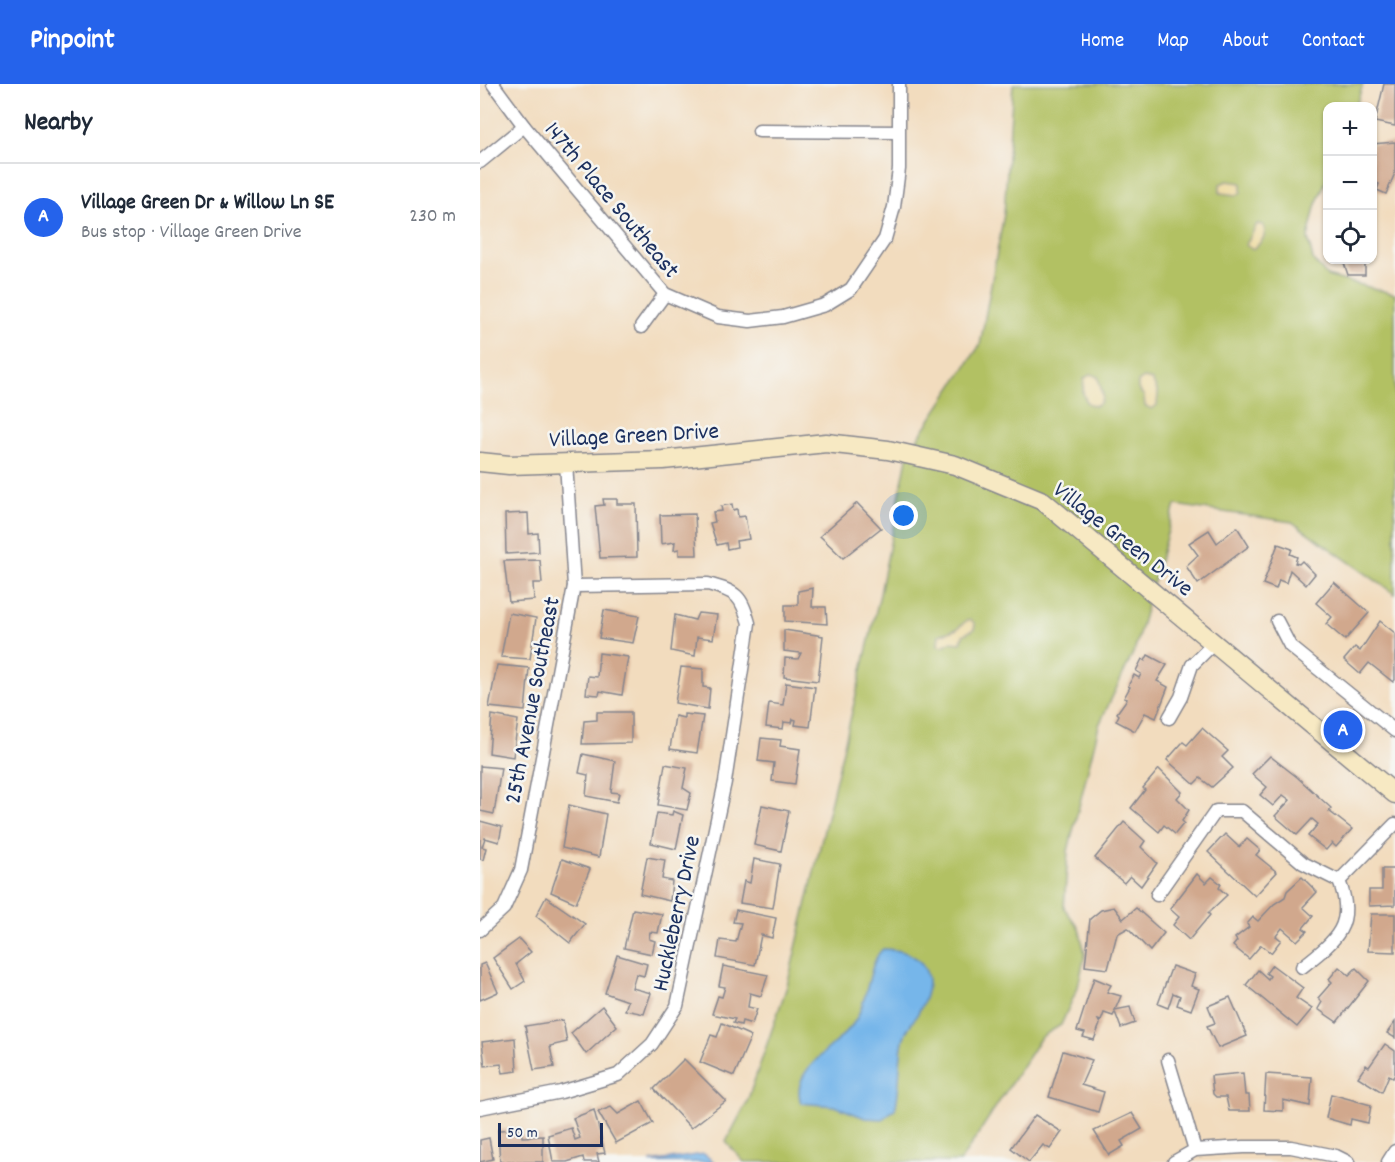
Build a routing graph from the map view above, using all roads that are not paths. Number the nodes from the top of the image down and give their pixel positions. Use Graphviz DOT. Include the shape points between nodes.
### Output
graph roads {
  1 [pos="492,84"];
  2 [pos="899,84"];
  3 [pos="524,126"];
  4 [pos="759,131"];
  5 [pos="898,132"];
  6 [pos="480,162"];
  7 [pos="665,294"];
  8 [pos="641,327"];
  9 [pos="480,462"];
  10 [pos="566,463"];
  11 [pos="574,586"];
  12 [pos="1277,621"];
  13 [pos="1215,642"];
  14 [pos="1169,718"];
  15 [pos="1395,731"];
  16 [pos="1395,794"];
  17 [pos="1395,824"];
  18 [pos="1339,881"];
  19 [pos="1157,895"];
  20 [pos="480,930"];
  21 [pos="1302,967"];
  22 [pos="1168,1060"];
  23 [pos="480,1108"];
  24 [pos="1195,1150"];
  25 [pos="1395,1151"];
  26 [pos="1174,1162"];
  27 [pos="1348,1162"];
  28 [pos="1388,1162"];
  1 -- 3 [label="street, 147th Place Southeast"];
  2 -- 5 [label="street, 147th Place Southeast"];
  3 -- 6 [label="street"];
  3 -- 7 [label="street, 147th Place Southeast"];
  4 -- 5 [label="street"];
  5 -- 7 [label="street, 147th Place Southeast" via="899,169 885,239 851,289 825,305 750,321 718,317"];
  7 -- 8 [label="street"];
  9 -- 10 [label="street, Village Green Drive"];
  10 -- 11 [label="street, 25th Avenue Southeast"];
  10 -- 13 [label="street, Village Green Drive" via="663,460 826,443 888,450 955,465 1043,501"];
  11 -- 20 [label="street, 25th Avenue Southeast" via="521,870 504,908"];
  11 -- 23 [label="street, Huckleberry Drive" via="708,584 729,590 743,600 749,623 724,782 677,1006 652,1044 618,1075 561,1092"];
  12 -- 15 [label="street" via="1290,646"];
  13 -- 14 [label="street" via="1192,665"];
  13 -- 16 [label="street, Village Green Drive"];
  17 -- 18 [label="street"];
  18 -- 19 [label="street" via="1303,863 1242,811 1231,809 1216,811"];
  18 -- 21 [label="street" via="1347,901 1344,919 1333,942"];
  22 -- 24 [label="street"];
  24 -- 26 [label="street"];
  24 -- 27 [label="street" via="1291,1147"];
  25 -- 28 [label="street"];
}
